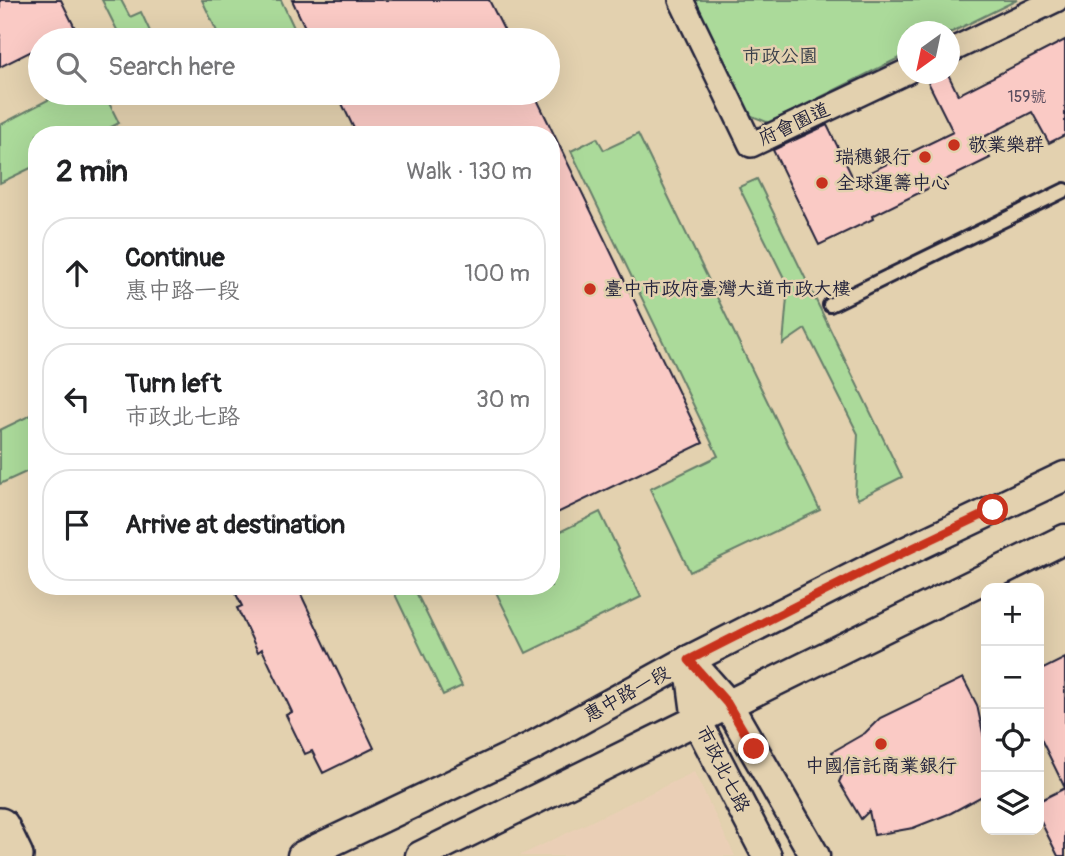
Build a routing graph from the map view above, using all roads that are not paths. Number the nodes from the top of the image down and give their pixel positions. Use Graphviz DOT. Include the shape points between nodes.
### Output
graph roads {
  1 [pos="681,0"];
  2 [pos="1056,0"];
  3 [pos="960,46"];
  4 [pos="897,76"];
  5 [pos="1065,190"];
  6 [pos="830,305"];
  7 [pos="1065,477"];
  8 [pos="1065,539"];
  9 [pos="689,660"];
  10 [pos="727,703"];
  11 [pos="697,721"];
  12 [pos="0,827"];
  13 [pos="14,856"];
  14 [pos="302,856"];
  15 [pos="421,856"];
  16 [pos="767,856"];
  17 [pos="815,856"];
  1 -- 4 [label="street, 府會園道" via="751,145"];
  2 -- 3 [label="street"];
  5 -- 6 [label="lane"];
  7 -- 9 [label="street, 惠中路一段"];
  8 -- 10 [label="street"];
  9 -- 10 [label="street, 市政北七路"];
  9 -- 11 [label="street, 市政北七路"];
  9 -- 14 [label="street, 惠中路一段" via="531,747"];
  10 -- 11 [label="street"];
  10 -- 17 [label="street, 市政北七路"];
  11 -- 15 [label="street"];
  11 -- 16 [label="street, 市政北七路"];
  12 -- 13 [label="main road"];
}
